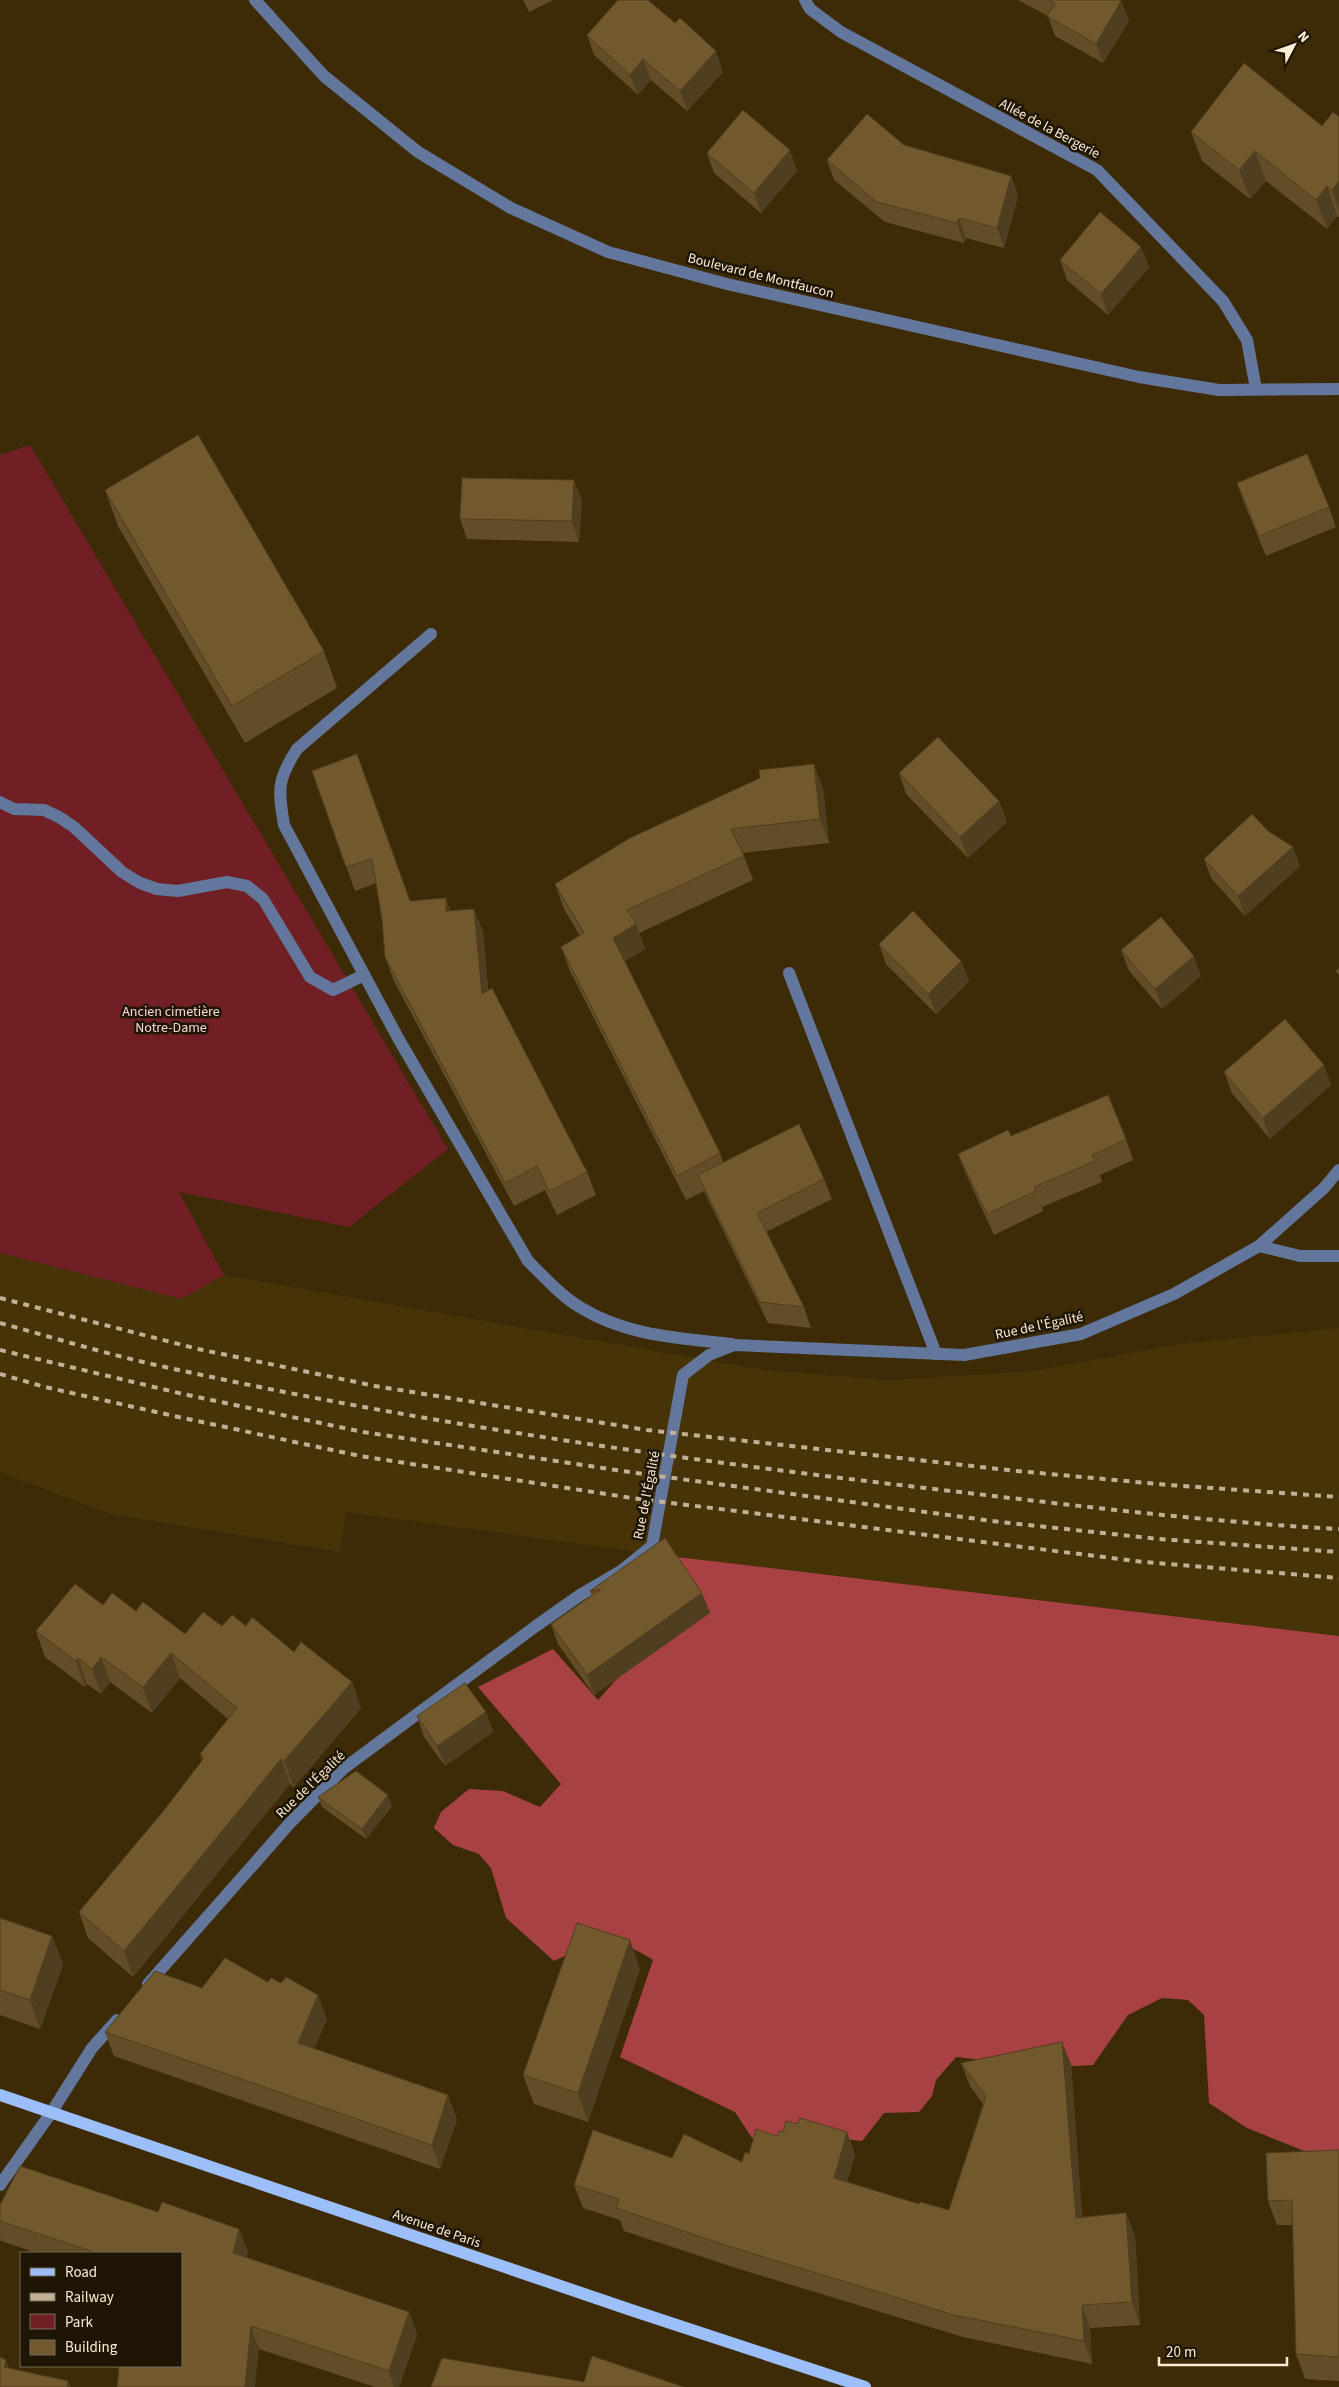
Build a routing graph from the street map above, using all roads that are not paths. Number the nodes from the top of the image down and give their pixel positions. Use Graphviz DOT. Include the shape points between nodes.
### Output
graph roads {
  1 [pos="255,0"];
  2 [pos="805,0"];
  3 [pos="1256,389"];
  4 [pos="1339,389"];
  5 [pos="431,634"];
  6 [pos="0,802"];
  7 [pos="789,973"];
  8 [pos="364,975"];
  9 [pos="1339,1170"];
  10 [pos="1259,1246"];
  11 [pos="1339,1256"];
  12 [pos="734,1345"];
  13 [pos="936,1354"];
  14 [pos="136,1997"];
  15 [pos="124,2011"];
  16 [pos="0,2095"];
  17 [pos="51,2112"];
  18 [pos="0,2183"];
  19 [pos="865,2387"];
  1 -- 3 [label="street, Boulevard de Montfaucon" via="324,76 418,152 511,208 608,252 727,284 1086,366 1219,390"];
  2 -- 3 [label="street, Allée de la Bergerie" via="810,8 841,32 1097,170 1222,300 1247,340"];
  3 -- 4 [label="street, Boulevard de Montfaucon"];
  5 -- 8 [label="street" via="297,749 282,771 280,798 284,825"];
  6 -- 8 [label="street" via="14,809 44,810 59,817 122,872 157,889 178,891 227,882 247,886 263,899 310,977 333,990"];
  7 -- 13 [label="street"];
  8 -- 12 [label="street" via="528,1261 554,1287 582,1309 611,1324 639,1332"];
  9 -- 10 [label="street, Rue de l'Égalité" via="1324,1188"];
  10 -- 11 [label="street" via="1300,1256"];
  10 -- 13 [label="street, Rue de l'Égalité" via="1174,1294 1080,1334 964,1355"];
  12 -- 13 [label="street, Rue de l'Égalité"];
  12 -- 14 [label="street, Rue de l'Égalité" via="709,1355 683,1375 652,1546 621,1571 536,1626 343,1769 290,1822"];
  15 -- 17 [label="street" via="92,2048"];
  16 -- 17 [label="main road, Avenue de Paris"];
  17 -- 18 [label="street"];
  17 -- 19 [label="main road, Avenue de Paris"];
}
